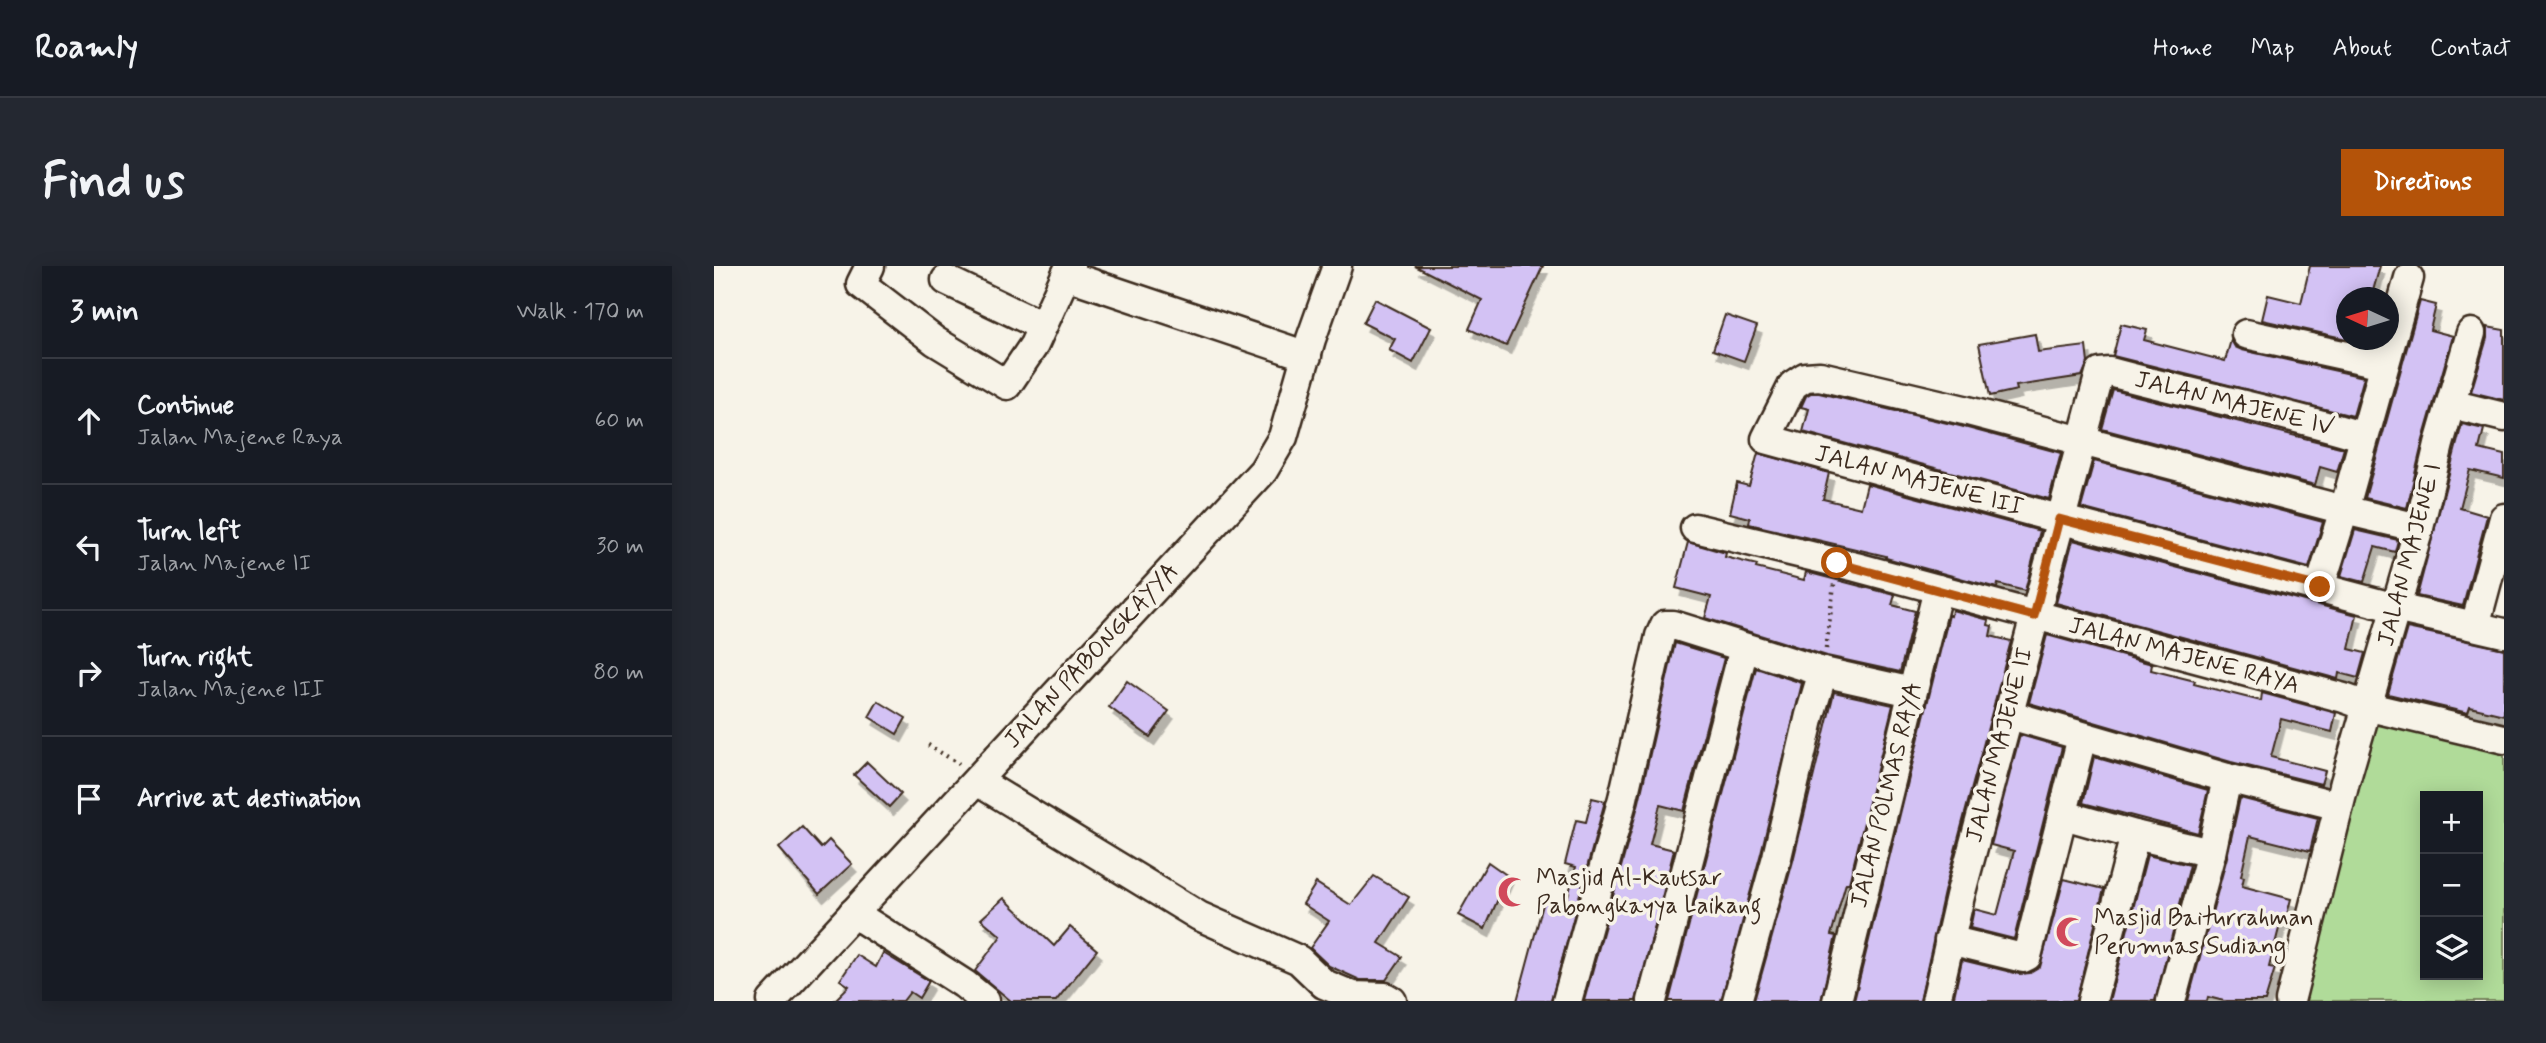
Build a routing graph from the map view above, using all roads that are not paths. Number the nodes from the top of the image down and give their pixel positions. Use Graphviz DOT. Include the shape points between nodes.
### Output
graph roads {
  1 [pos="870,266"];
  2 [pos="1337,266"];
  3 [pos="1068,271"];
  4 [pos="2409,278"];
  5 [pos="946,280"];
  6 [pos="1042,326"];
  7 [pos="2471,333"];
  8 [pos="2246,334"];
  9 [pos="1307,356"];
  10 [pos="2384,363"];
  11 [pos="2104,372"];
  12 [pos="2451,404"];
  13 [pos="2504,417"];
  14 [pos="2364,438"];
  15 [pos="2082,442"];
  16 [pos="2344,510"];
  17 [pos="2504,518"];
  18 [pos="2059,519"];
  19 [pos="1695,528"];
  20 [pos="2419,528"];
  21 [pos="2320,587"];
  22 [pos="1938,589"];
  23 [pos="2396,608"];
  24 [pos="2034,616"];
  25 [pos="2476,626"];
  26 [pos="2504,633"];
  27 [pos="1744,648"];
  28 [pos="1823,672"];
  29 [pos="1913,692"];
  30 [pos="2368,707"];
  31 [pos="2010,715"];
  32 [pos="2082,737"];
  33 [pos="2504,739"];
  34 [pos="2227,778"];
  35 [pos="979,779"];
  36 [pos="2339,806"];
  37 [pos="2064,815"];
  38 [pos="2135,835"];
  39 [pos="2211,853"];
  40 [pos="853,913"];
  41 [pos="1949,940"];
  42 [pos="772,1001"];
  43 [pos="985,1001"];
  44 [pos="1392,1001"];
  45 [pos="1567,1001"];
  46 [pos="1652,1001"];
  47 [pos="1737,1001"];
  48 [pos="1837,1001"];
  49 [pos="1936,1001"];
  50 [pos="2092,1001"];
  51 [pos="2171,1001"];
  52 [pos="2290,1001"];
  1 -- 6 [label="street" via="861,284 935,341 1007,385"];
  2 -- 9 [label="street, JALAN PABONGKAYYA"];
  3 -- 6 [label="street"];
  3 -- 9 [label="street"];
  4 -- 10 [label="street"];
  5 -- 6 [label="street"];
  7 -- 12 [label="street, JALAN MAJENE I"];
  8 -- 10 [label="street"];
  9 -- 35 [label="street, JALAN PABONGKAYYA" via="1283,437 1263,471"];
  10 -- 14 [label="street"];
  11 -- 14 [label="street, JALAN MAJENE IV"];
  11 -- 15 [label="street, JALAN MAJENE II" via="2099,376"];
  12 -- 13 [label="street"];
  12 -- 20 [label="street, JALAN MAJENE I"];
  14 -- 16 [label="street"];
  15 -- 16 [label="street"];
  15 -- 18 [label="street, JALAN MAJENE II"];
  15 -- 18 [label="street, JALAN MAJENE III" via="1820,376 1805,377 1793,385 1766,439"];
  16 -- 20 [label="street"];
  16 -- 21 [label="street"];
  17 -- 25 [label="street"];
  18 -- 21 [label="street, JALAN MAJENE III"];
  18 -- 24 [label="street, JALAN MAJENE II"];
  19 -- 22 [label="street, JALAN MAJENE RAYA"];
  20 -- 23 [label="street, JALAN MAJENE I"];
  21 -- 23 [label="street, JALAN MAJENE III"];
  22 -- 24 [label="street, JALAN MAJENE RAYA"];
  22 -- 29 [label="street, JALAN POLMAS RAYA"];
  23 -- 25 [label="street, JALAN MAJENE III"];
  23 -- 30 [label="street, JALAN MAJENE I"];
  24 -- 30 [label="street, JALAN MAJENE RAYA"];
  24 -- 31 [label="street, JALAN MAJENE II"];
  25 -- 26 [label="street, JALAN MAJENE III"];
  27 -- 28 [label="street"];
  27 -- 45 [label="street" via="1673,625 1662,629 1623,798"];
  27 -- 46 [label="street"];
  28 -- 29 [label="street"];
  28 -- 47 [label="street"];
  29 -- 48 [label="street, JALAN POLMAS RAYA"];
  30 -- 33 [label="street, JALAN MAJENE RAYA"];
  30 -- 36 [label="street, JALAN MAJENE I"];
  31 -- 32 [label="street"];
  31 -- 41 [label="street, JALAN MAJENE II"];
  32 -- 34 [label="street"];
  32 -- 37 [label="street"];
  34 -- 36 [label="street"];
  34 -- 39 [label="street"];
  35 -- 40 [label="street, JALAN PABONGKAYYA"];
  35 -- 44 [label="street" via="1199,916 1298,960 1324,984 1353,996"];
  36 -- 52 [label="street, JALAN MAJENE I"];
  37 -- 38 [label="street"];
  37 -- 41 [label="street" via="2027,956"];
  38 -- 39 [label="street"];
  38 -- 50 [label="street"];
  39 -- 51 [label="street"];
  40 -- 42 [label="street, JALAN PABONGKAYYA"];
  40 -- 43 [label="street"];
  41 -- 49 [label="street, JALAN MAJENE II"];
}
